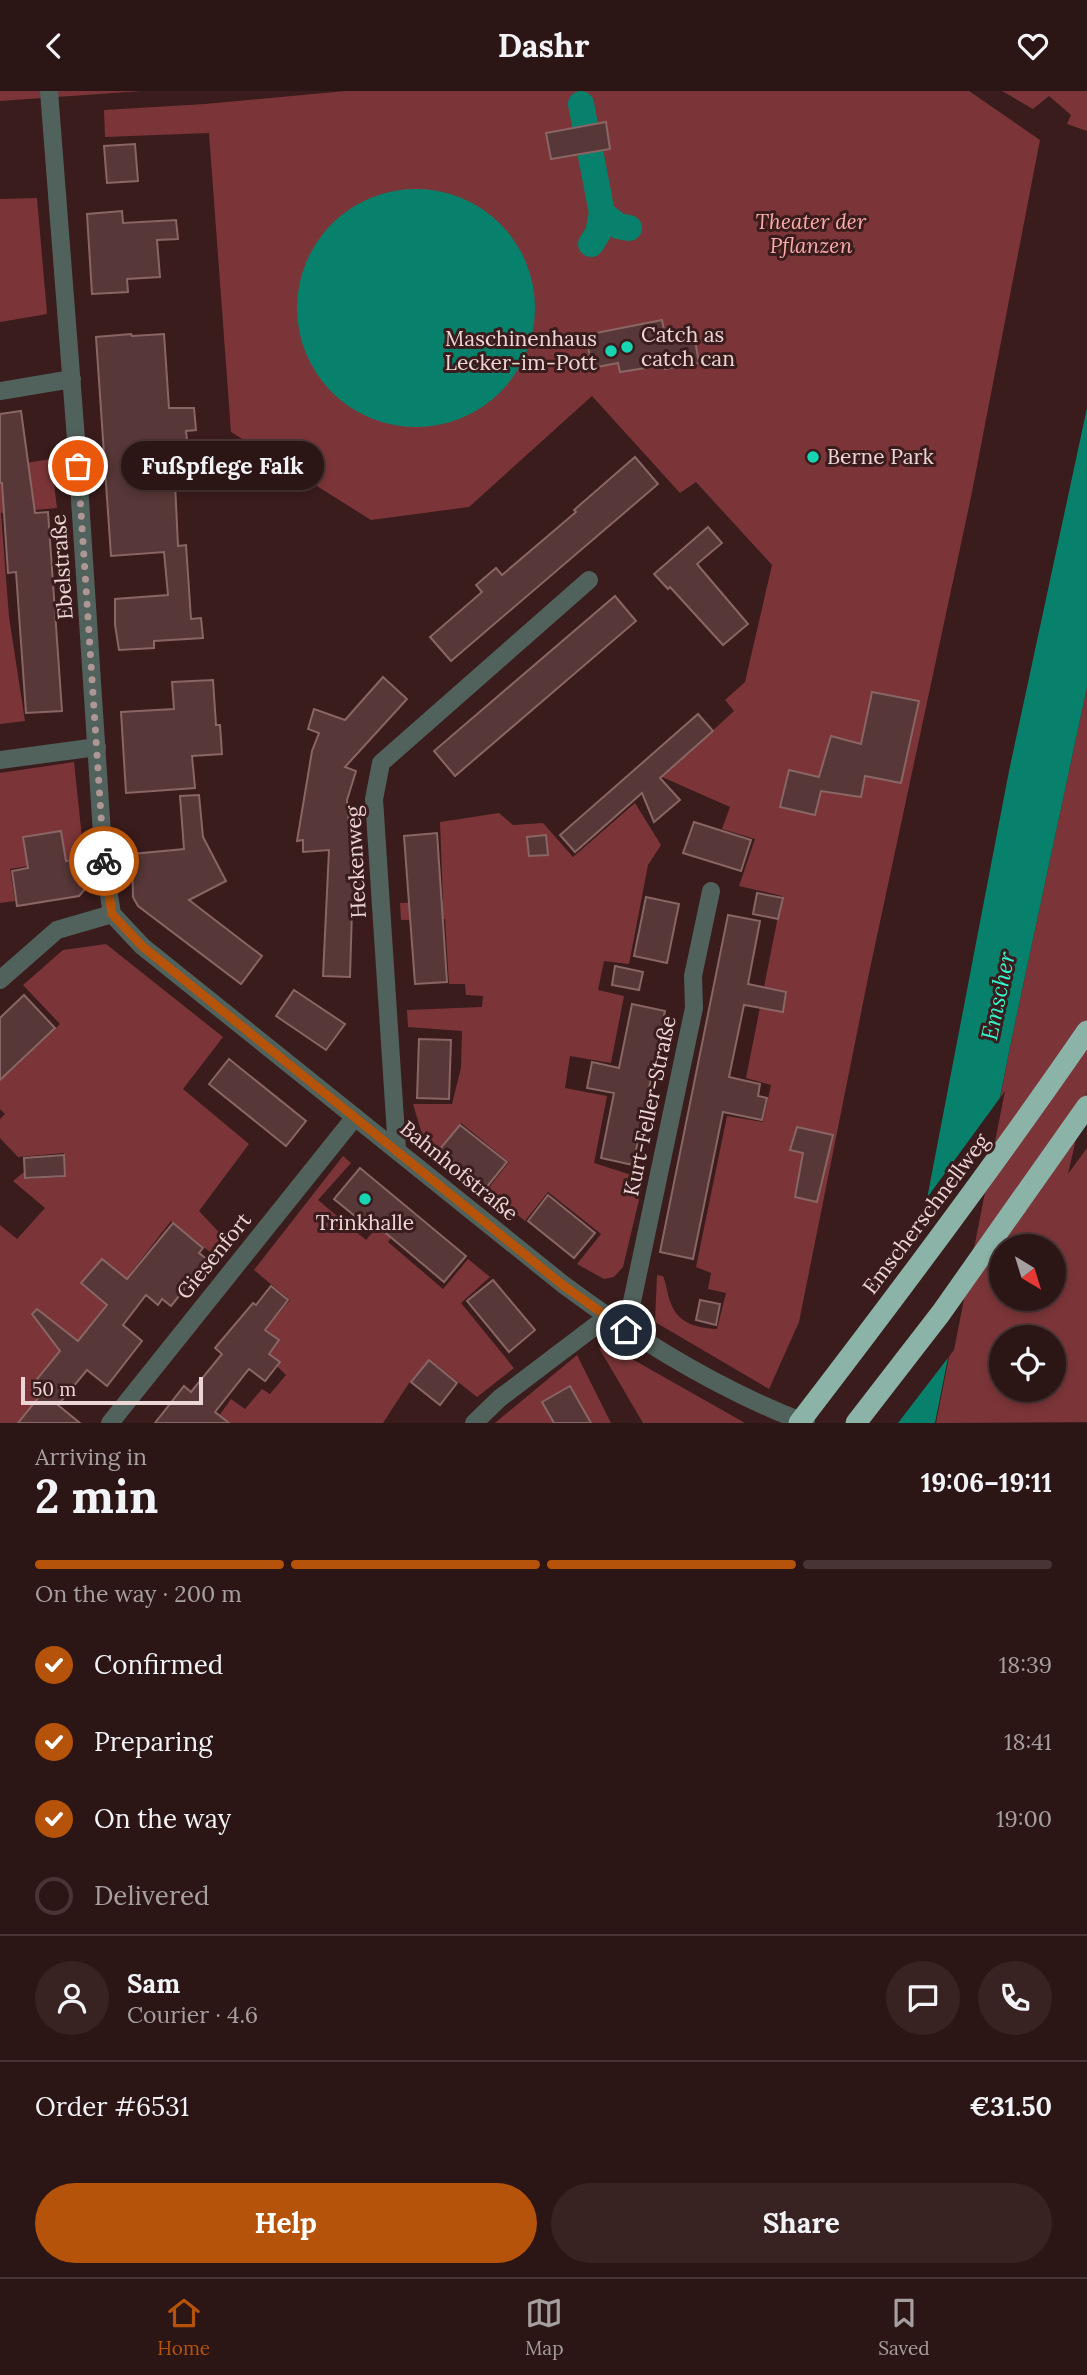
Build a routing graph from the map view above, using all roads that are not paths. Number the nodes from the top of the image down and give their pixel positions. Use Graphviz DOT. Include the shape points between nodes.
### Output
graph roads {
  1 [pos="49,91"];
  2 [pos="72,379"];
  3 [pos="0,391"];
  4 [pos="589,580"];
  5 [pos="97,747"];
  6 [pos="0,760"];
  7 [pos="711,891"];
  8 [pos="112,914"];
  9 [pos="0,980"];
  10 [pos="1087,1031"];
  11 [pos="1087,1106"];
  12 [pos="355,1117"];
  13 [pos="397,1150"];
  14 [pos="607,1317"];
  15 [pos="626,1330"];
  16 [pos="110,1423"];
  17 [pos="474,1423"];
  18 [pos="799,1423"];
  19 [pos="806,1423"];
  20 [pos="856,1423"];
  1 -- 2 [label="street, Ebelstraße"];
  2 -- 3 [label="street"];
  2 -- 5 [label="street, Ebelstraße"];
  4 -- 13 [label="street, Heckenweg" via="381,763 374,799"];
  5 -- 6 [label="street"];
  5 -- 8 [label="street, Ebelstraße"];
  7 -- 15 [label="street, Kurt-Feller-Straße" via="693,976 694,1008"];
  8 -- 9 [label="street" via="57,930"];
  8 -- 12 [label="street, Bahnhofstraße" via="142,946"];
  10 -- 18 [label="highway, Emscherschnellweg, bridge"];
  11 -- 20 [label="highway" via="941,1313"];
  12 -- 13 [label="street, Bahnhofstraße"];
  12 -- 16 [label="street, Giesenfort"];
  13 -- 14 [label="street, Bahnhofstraße"];
  14 -- 15 [label="street, Bahnhofstraße"];
  14 -- 17 [label="street"];
  15 -- 19 [label="street, Bahnhofstraße" via="705,1377"];
}
